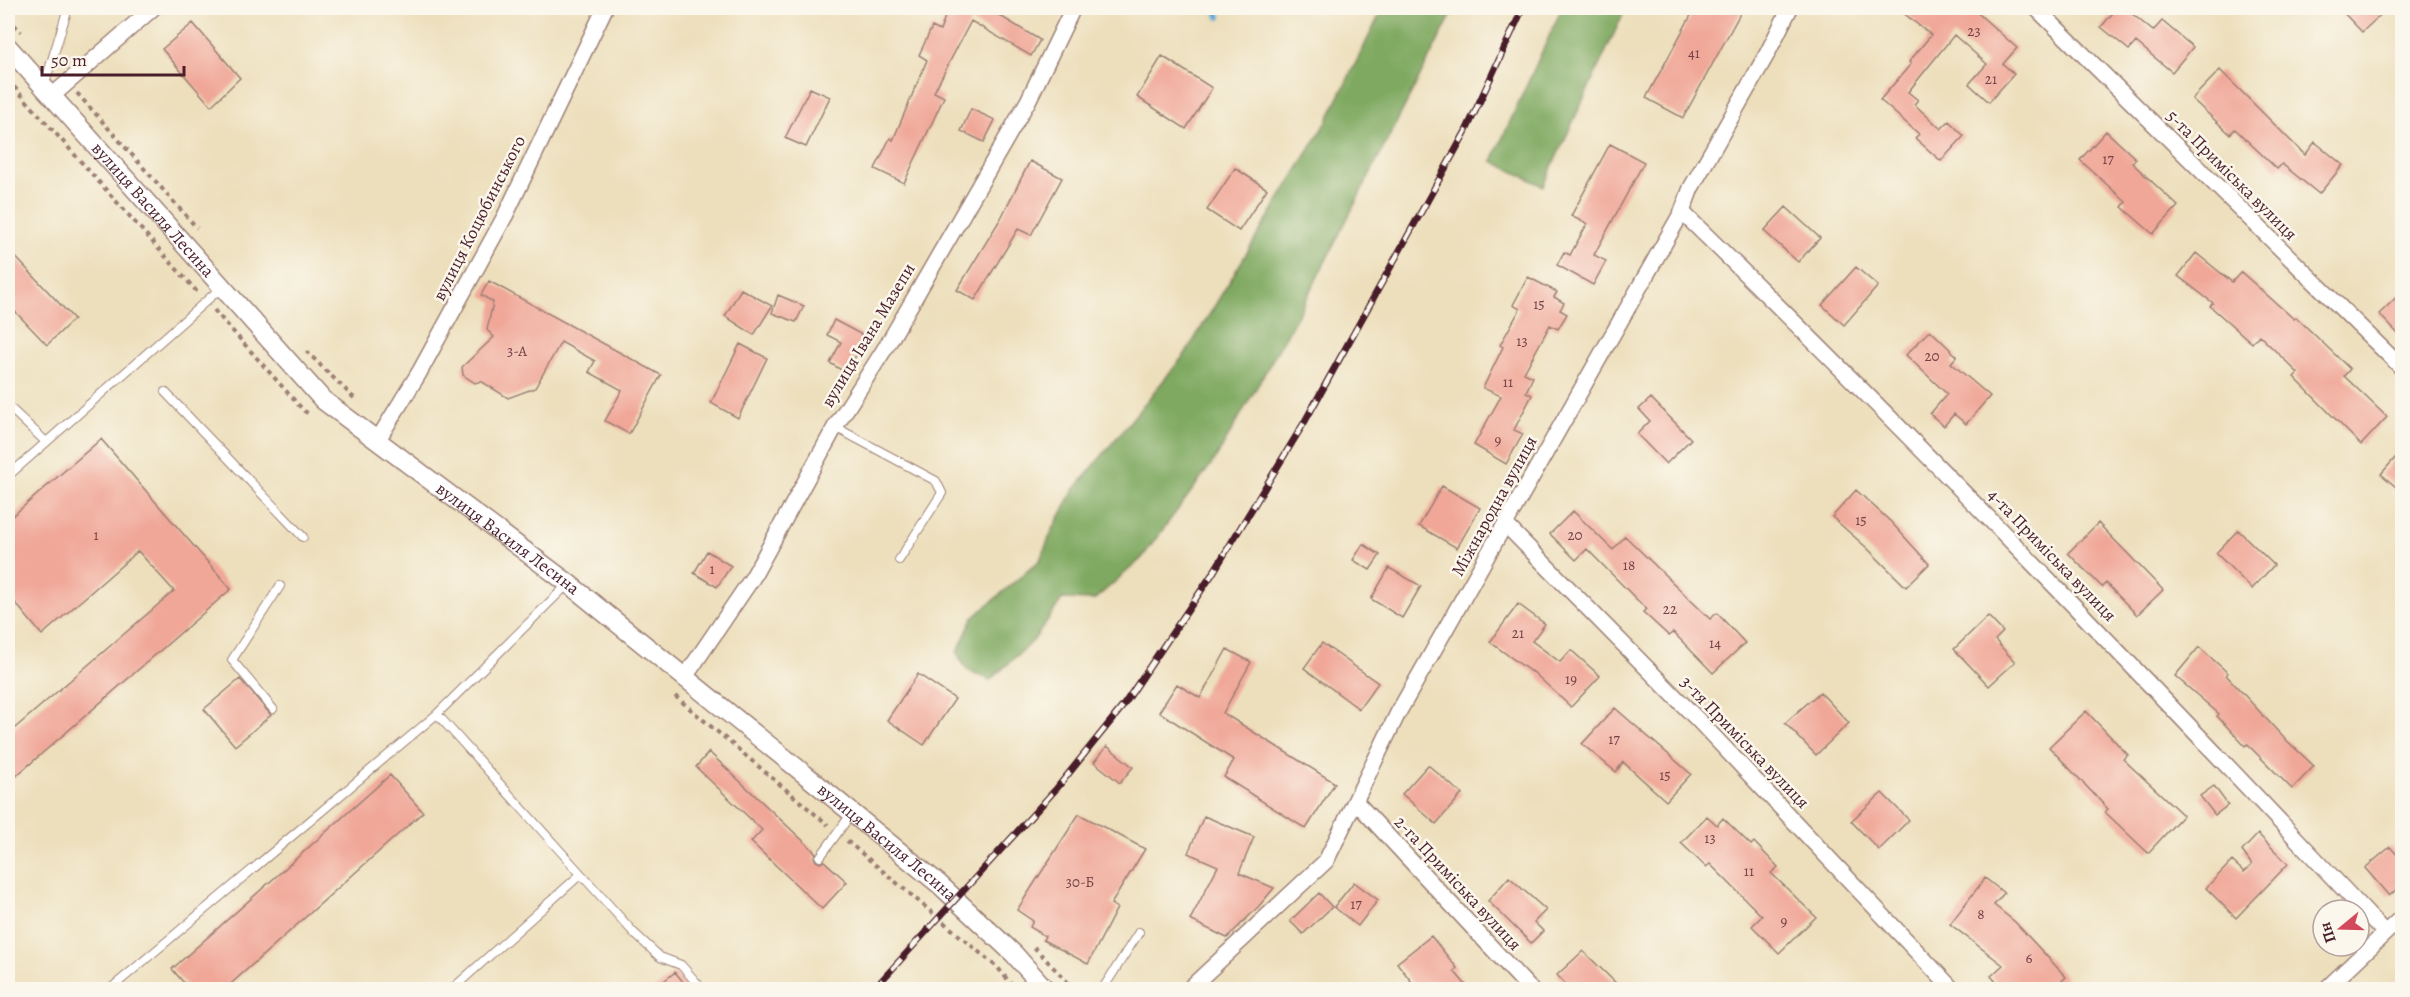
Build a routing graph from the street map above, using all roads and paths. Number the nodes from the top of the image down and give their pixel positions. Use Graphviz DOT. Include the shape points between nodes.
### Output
graph roads {
  1 [pos="68,8"];
  2 [pos="153,8"];
  3 [pos="604,8"];
  4 [pos="1073,8"];
  5 [pos="1790,8"];
  6 [pos="2036,8"];
  7 [pos="8,18"];
  8 [pos="22,33"];
  9 [pos="8,46"];
  10 [pos="67,83"];
  11 [pos="48,92"];
  12 [pos="1682,212"];
  13 [pos="198,229"];
  14 [pos="222,287"];
  15 [pos="304,349"];
  16 [pos="2403,368"];
  17 [pos="165,392"];
  18 [pos="360,404"];
  19 [pos="8,406"];
  20 [pos="835,427"];
  21 [pos="377,441"];
  22 [pos="46,442"];
  23 [pos="8,476"];
  24 [pos="1506,525"];
  25 [pos="303,537"];
  26 [pos="899,560"];
  27 [pos="569,584"];
  28 [pos="280,586"];
  29 [pos="685,677"];
  30 [pos="273,710"];
  31 [pos="437,714"];
  32 [pos="1356,802"];
  33 [pos="852,813"];
  34 [pos="820,857"];
  35 [pos="581,874"];
  36 [pos="2403,917"];
  37 [pos="1139,932"];
  38 [pos="2385,933"];
  39 [pos="1033,946"];
  40 [pos="109,990"];
  41 [pos="451,990"];
  42 [pos="703,990"];
  43 [pos="1046,990"];
  44 [pos="1075,990"];
  45 [pos="1102,990"];
  46 [pos="1188,990"];
  47 [pos="1531,990"];
  48 [pos="1953,990"];
  49 [pos="2325,990"];
  1 -- 11 [label="lane"];
  2 -- 10 [label="street"];
  3 -- 21 [label="street, вулиця Коцюбинського" via="505,216"];
  4 -- 20 [label="street, вулиця Івана Мазепи" via="1028,101 889,342"];
  5 -- 12 [label="street, Міжнародна вулиця"];
  6 -- 16 [label="street, 5-та Приміська вулиця"];
  7 -- 8 [label="path"];
  9 -- 11 [label="street, вулиця Василя Лесина"];
  10 -- 11 [label="street"];
  10 -- 13 [label="path"];
  11 -- 14 [label="street, вулиця Василя Лесина"];
  12 -- 24 [label="street, Міжнародна вулиця"];
  12 -- 38 [label="street, 4-та Приміська вулиця" via="2052,582"];
  14 -- 21 [label="street, вулиця Василя Лесина" via="323,400"];
  14 -- 22 [label="lane"];
  15 -- 18 [label="path"];
  17 -- 25 [label="lane"];
  19 -- 22 [label="lane"];
  20 -- 26 [label="lane" via="940,486 942,494"];
  20 -- 29 [label="street, вулиця Івана Мазепи" via="753,576"];
  21 -- 27 [label="street, вулиця Василя Лесина"];
  22 -- 23 [label="lane"];
  24 -- 32 [label="street, Міжнародна вулиця" via="1398,713"];
  24 -- 48 [label="street, 3-тя Приміська вулиця" via="1701,723"];
  27 -- 29 [label="street, вулиця Василя Лесина"];
  27 -- 31 [label="lane"];
  28 -- 30 [label="lane" via="232,660"];
  29 -- 33 [label="street, вулиця Василя Лесина"];
  31 -- 35 [label="lane"];
  31 -- 40 [label="lane"];
  32 -- 46 [label="street, Міжнародна вулиця" via="1326,861"];
  32 -- 47 [label="street, 2-га Приміська вулиця"];
  33 -- 34 [label="lane"];
  33 -- 43 [label="street, вулиця Василя Лесина" via="939,884 1014,954"];
  35 -- 41 [label="lane"];
  35 -- 42 [label="lane" via="634,933 660,957 681,965"];
  36 -- 38 [label="street"];
  37 -- 45 [label="lane"];
  38 -- 49 [label="street"];
  39 -- 44 [label="path"];
}
